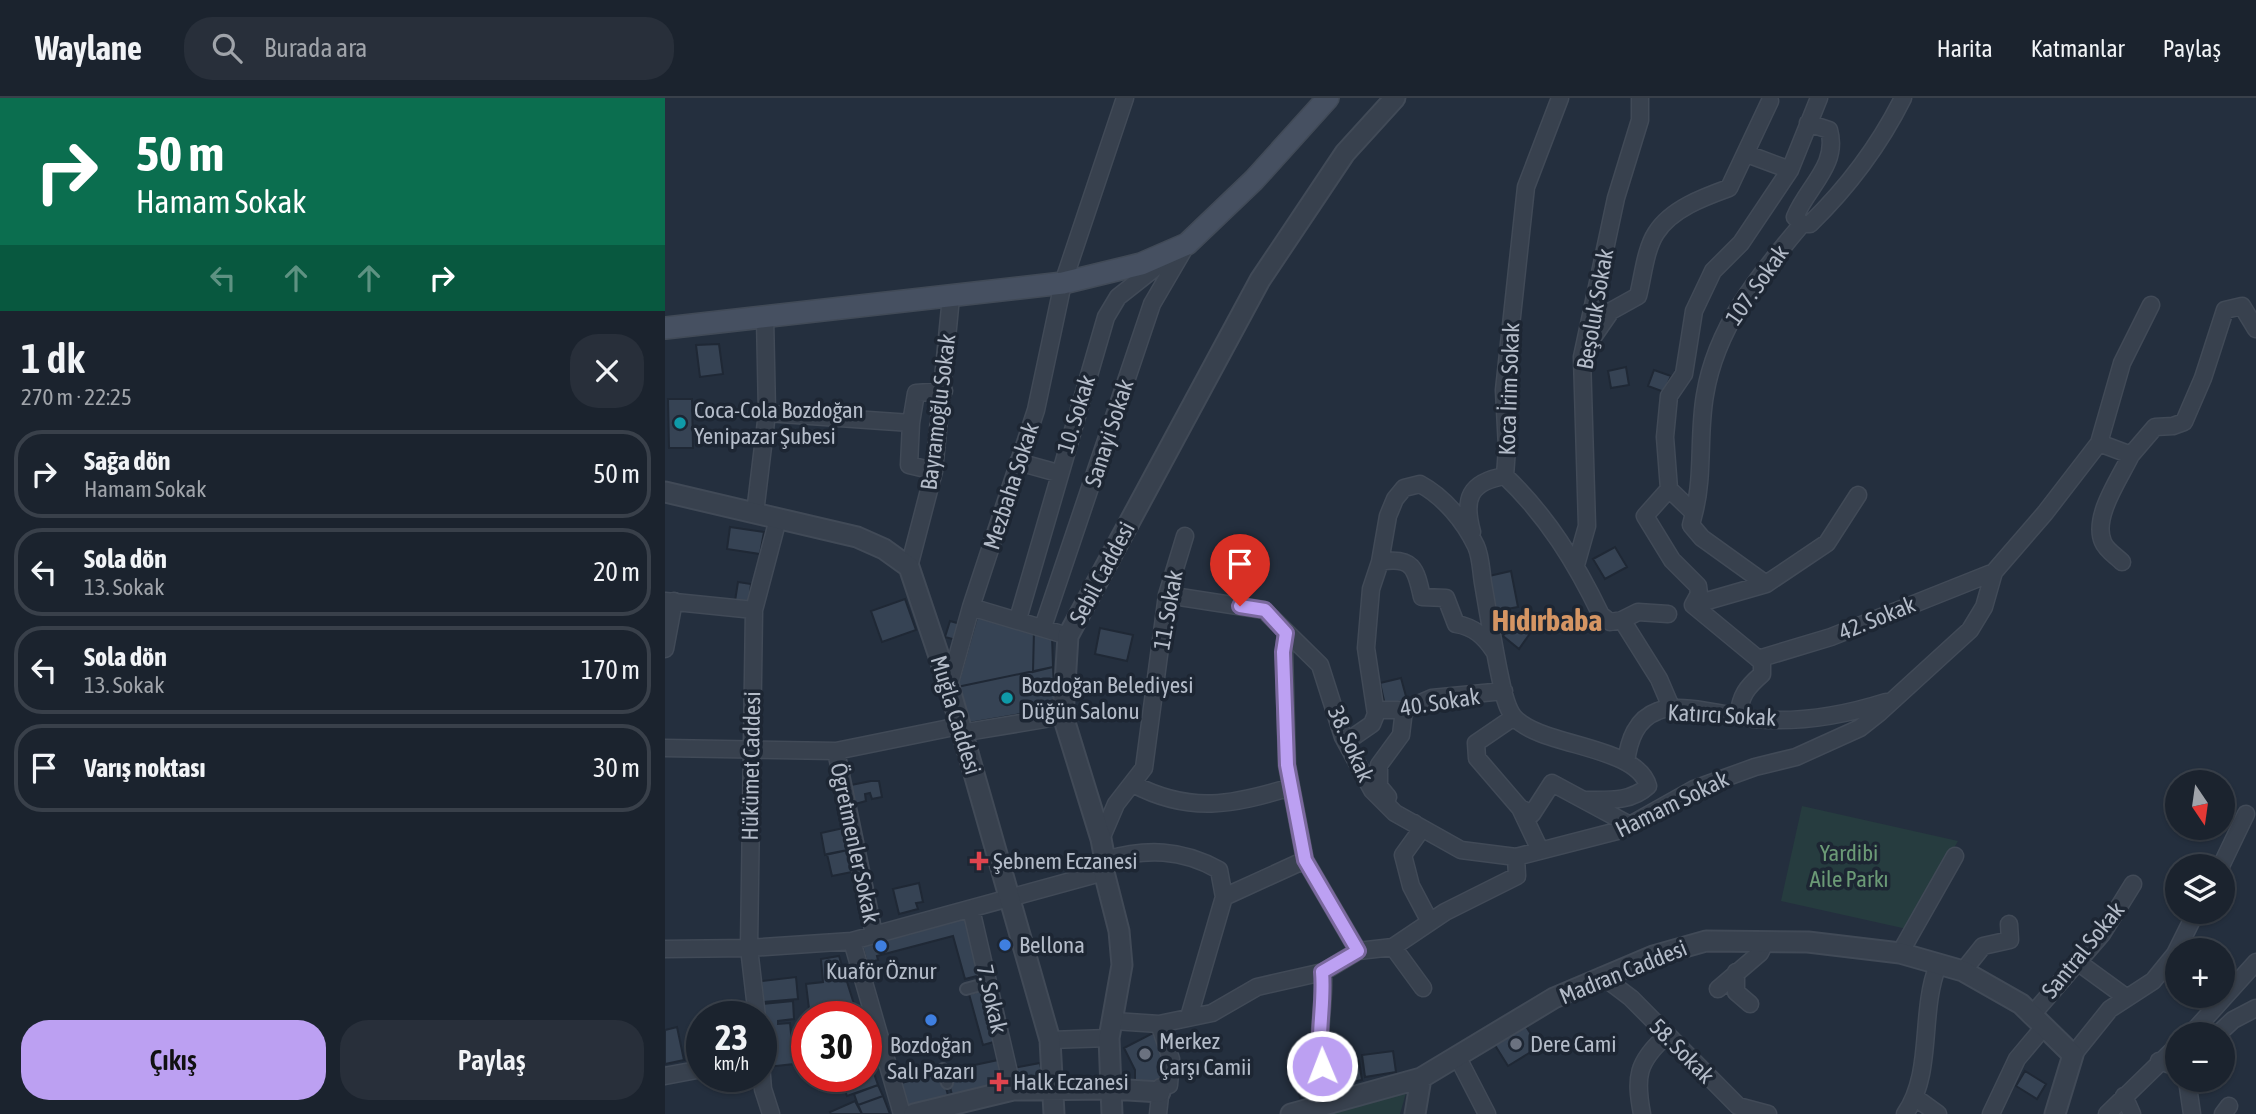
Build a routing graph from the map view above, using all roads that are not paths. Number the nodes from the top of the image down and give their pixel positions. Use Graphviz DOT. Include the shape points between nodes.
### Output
graph roads {
  1 [pos="1125,98"];
  2 [pos="1328,98"];
  3 [pos="1395,98"];
  4 [pos="1560,98"];
  5 [pos="1640,98"];
  6 [pos="1819,98"];
  7 [pos="1903,98"];
  8 [pos="1770,101"];
  9 [pos="1808,123"];
  10 [pos="1747,154"];
  11 [pos="1790,170"];
  12 [pos="1802,223"];
  13 [pos="1187,244"];
  14 [pos="1063,283"];
  15 [pos="951,297"];
  16 [pos="2151,304"];
  17 [pos="765,317"];
  18 [pos="665,328"];
  19 [pos="2256,329"];
  20 [pos="1582,357"];
  21 [pos="944,391"];
  22 [pos="767,413"];
  23 [pos="911,423"];
  24 [pos="2099,443"];
  25 [pos="2131,455"];
  26 [pos="1018,462"];
  27 [pos="934,471"];
  28 [pos="1058,473"];
  29 [pos="1505,476"];
  30 [pos="1669,489"];
  31 [pos="665,492"];
  32 [pos="1858,495"];
  33 [pos="755,513"];
  34 [pos="1694,513"];
  35 [pos="778,519"];
  36 [pos="1185,536"];
  37 [pos="1477,548"];
  38 [pos="1380,562"];
  39 [pos="2122,562"];
  40 [pos="1576,565"];
  41 [pos="909,567"];
  42 [pos="1994,572"];
  43 [pos="1766,584"];
  44 [pos="1167,595"];
  45 [pos="669,601"];
  46 [pos="1693,605"];
  47 [pos="971,607"];
  48 [pos="754,610"];
  49 [pos="1668,614"];
  50 [pos="1018,619"];
  51 [pos="1622,620"];
  52 [pos="1043,626"];
  53 [pos="1286,633"];
  54 [pos="1068,636"];
  55 [pos="665,649"];
  56 [pos="1495,653"];
  57 [pos="1758,659"];
  58 [pos="949,686"];
  59 [pos="1504,691"];
  60 [pos="1891,701"];
  61 [pos="1671,707"];
  62 [pos="1376,710"];
  63 [pos="1403,710"];
  64 [pos="1063,716"];
  65 [pos="1738,716"];
  66 [pos="1514,717"];
  67 [pos="960,729"];
  68 [pos="1346,742"];
  69 [pos="665,748"];
  70 [pos="751,748"];
  71 [pos="836,751"];
  72 [pos="1626,762"];
  73 [pos="1133,784"];
  74 [pos="1291,787"];
  75 [pos="1586,800"];
  76 [pos="1520,807"];
  77 [pos="2246,814"];
  78 [pos="1630,825"];
  79 [pos="1421,830"];
  80 [pos="1101,839"];
  81 [pos="1540,850"];
  82 [pos="2227,854"];
  83 [pos="1955,856"];
  84 [pos="1516,857"];
  85 [pos="1305,860"];
  86 [pos="1105,866"];
  87 [pos="2133,884"];
  88 [pos="1224,897"];
  89 [pos="1011,898"];
  90 [pos="971,909"];
  91 [pos="1430,922"];
  92 [pos="2009,924"];
  93 [pos="2189,924"];
  94 [pos="874,934"];
  95 [pos="852,941"];
  96 [pos="1766,941"];
  97 [pos="1393,947"];
  98 [pos="665,948"];
  99 [pos="749,948"];
  100 [pos="1358,951"];
  101 [pos="1900,953"];
  102 [pos="2256,962"];
  103 [pos="2079,963"];
  104 [pos="1938,965"];
  105 [pos="1963,971"];
  106 [pos="1322,972"];
  107 [pos="1736,972"];
  108 [pos="1602,976"];
  109 [pos="988,983"];
  110 [pos="1423,988"];
  111 [pos="966,989"];
  112 [pos="1718,989"];
  113 [pos="2127,998"];
  114 [pos="755,1001"];
  115 [pos="1749,1004"];
  116 [pos="2256,1008"];
  117 [pos="1189,1017"];
  118 [pos="2037,1022"];
  119 [pos="2202,1022"];
  120 [pos="2231,1022"];
  121 [pos="1159,1024"];
  122 [pos="1112,1029"];
  123 [pos="1666,1036"];
  124 [pos="1050,1040"];
  125 [pos="2073,1055"];
  126 [pos="2165,1056"];
  127 [pos="1458,1058"];
  128 [pos="2159,1061"];
  129 [pos="2165,1063"];
  130 [pos="1322,1066"];
  131 [pos="943,1069"];
  132 [pos="686,1072"];
  133 [pos="665,1076"];
  134 [pos="1421,1078"];
  135 [pos="947,1083"];
  136 [pos="1051,1089"];
  137 [pos="1112,1089"];
  138 [pos="1013,1090"];
  139 [pos="764,1092"];
  140 [pos="2189,1092"];
  141 [pos="1160,1093"];
  142 [pos="2125,1096"];
  143 [pos="1916,1098"];
  144 [pos="1735,1110"];
  145 [pos="937,1111"];
  146 [pos="771,1114"];
  147 [pos="902,1114"];
  148 [pos="914,1114"];
  149 [pos="1054,1114"];
  150 [pos="1112,1114"];
  151 [pos="1159,1114"];
  152 [pos="1291,1114"];
  153 [pos="1415,1114"];
  154 [pos="1487,1114"];
  155 [pos="1642,1114"];
  156 [pos="1767,1114"];
  157 [pos="1905,1114"];
  158 [pos="1938,1114"];
  159 [pos="1990,1114"];
  160 [pos="2055,1114"];
  161 [pos="2107,1114"];
  162 [pos="2131,1114"];
  163 [pos="2192,1114"];
  1 -- 14 [label="street, Mezbaha Sokak"];
  2 -- 13 [label="main road" via="1254,180"];
  3 -- 54 [label="street, Sebil Caddesi" via="1345,153 1260,279"];
  4 -- 29 [label="street, Koca İrim Sokak" via="1527,187 1504,390"];
  5 -- 20 [label="street, Beşoluk Sokak" via="1640,120 1616,198"];
  6 -- 9 [label="street"];
  7 -- 12 [label="street, 107. Sokak" via="1849,182 1810,224"];
  8 -- 10 [label="street"];
  9 -- 11 [label="street"];
  9 -- 12 [label="street" via="1829,130 1832,143 1830,158 1795,217"];
  10 -- 11 [label="street"];
  10 -- 20 [label="street" via="1729,188 1682,210 1655,234 1638,296 1611,311"];
  11 -- 30 [label="street" via="1741,243 1713,271 1694,311 1684,374 1669,396 1665,437"];
  12 -- 34 [label="street, 107. Sokak" via="1756,279 1725,330 1704,397"];
  13 -- 14 [label="main road" via="1141,264"];
  13 -- 28 [label="street, 10. Sokak" via="1118,297 1105,317"];
  13 -- 52 [label="street, Sanayi Sokak" via="1152,304"];
  14 -- 15 [label="main road"];
  14 -- 26 [label="street, Mezbaha Sokak" via="1036,410"];
  15 -- 17 [label="main road"];
  15 -- 21 [label="street, Bayramoğlu Sokak"];
  16 -- 24 [label="street" via="2122,363"];
  17 -- 18 [label="main road"];
  17 -- 22 [label="street"];
  19 -- 25 [label="street" via="2242,306 2225,310 2184,422 2155,427"];
  20 -- 40 [label="street, Beşoluk Sokak" via="1587,526"];
  21 -- 23 [label="street" via="916,393"];
  21 -- 27 [label="street, Bayramoğlu Sokak"];
  22 -- 23 [label="street"];
  22 -- 33 [label="street"];
  23 -- 27 [label="street" via="909,465"];
  24 -- 25 [label="street"];
  24 -- 42 [label="street, Hamam Sokak"];
  25 -- 39 [label="street" via="2100,530 2104,545"];
  26 -- 28 [label="street"];
  26 -- 47 [label="street, Mezbaha Sokak"];
  27 -- 41 [label="street, Bayramoğlu Sokak"];
  28 -- 50 [label="street, 10. Sokak"];
  29 -- 37 [label="street" via="1486,479 1468,501"];
  29 -- 40 [label="street, Koca İrim Sokak" via="1536,509"];
  30 -- 34 [label="street"];
  30 -- 46 [label="street" via="1645,516 1672,560 1698,586"];
  31 -- 33 [label="street"];
  32 -- 43 [label="street" via="1827,543"];
  33 -- 35 [label="street"];
  34 -- 43 [label="street" via="1691,525 1702,538"];
  35 -- 41 [label="street" via="857,537"];
  35 -- 48 [label="street, Hükümet Caddesi"];
  36 -- 44 [label="street, 11. Sokak"];
  37 -- 38 [label="street" via="1436,492 1420,484 1404,488 1395,499"];
  37 -- 56 [label="street"];
  38 -- 56 [label="street" via="1396,559 1411,565 1422,597 1446,598 1455,624 1473,629"];
  38 -- 62 [label="street" via="1371,589 1366,648"];
  40 -- 51 [label="street, Koca İrim Sokak" via="1601,615 1610,622"];
  41 -- 58 [label="street, Muğla Caddesi"];
  42 -- 57 [label="street, 42. Sokak" via="1831,637"];
  42 -- 60 [label="street, Hamam Sokak" via="1985,607 1970,630"];
  43 -- 46 [label="street"];
  44 -- 53 [label="street, 38. Sokak" via="1265,610"];
  44 -- 73 [label="street, 11. Sokak" via="1144,768"];
  45 -- 48 [label="street"];
  45 -- 55 [label="street"];
  46 -- 57 [label="street"];
  47 -- 50 [label="street"];
  47 -- 58 [label="street, Mezbaha Sokak"];
  48 -- 70 [label="street, Hükümet Caddesi"];
  49 -- 51 [label="street" via="1638,611"];
  50 -- 52 [label="street"];
  51 -- 61 [label="street, Koca İrim Sokak"];
  52 -- 54 [label="street"];
  53 -- 68 [label="street, 38. Sokak" via="1320,665"];
  53 -- 74 [label="street" via="1284,693"];
  54 -- 64 [label="street, Sebil Caddesi"];
  56 -- 59 [label="street"];
  57 -- 65 [label="street" via="1762,674 1745,687"];
  58 -- 67 [label="street, Muğla Caddesi"];
  59 -- 63 [label="street, 40. Sokak" via="1432,698"];
  59 -- 66 [label="street"];
  60 -- 65 [label="street, Katırcı Sokak" via="1823,716"];
  60 -- 78 [label="street, Hamam Sokak" via="1860,727 1832,741 1694,789"];
  61 -- 65 [label="street, Katırcı Sokak"];
  61 -- 72 [label="street, Katırcı Sokak" via="1638,724"];
  62 -- 63 [label="street, 40. Sokak"];
  62 -- 68 [label="street" via="1371,724"];
  63 -- 79 [label="street" via="1401,735 1379,765 1379,786"];
  64 -- 67 [label="street"];
  64 -- 80 [label="street, Sebil Caddesi"];
  66 -- 72 [label="street" via="1553,738"];
  66 -- 76 [label="street" via="1476,743 1477,758"];
  67 -- 71 [label="street"];
  67 -- 89 [label="street, Muğla Caddesi"];
  68 -- 79 [label="street, 38. Sokak" via="1372,790"];
  69 -- 70 [label="street"];
  70 -- 71 [label="street"];
  70 -- 99 [label="street, Hükümet Caddesi"];
  71 -- 94 [label="street, Ögretmenler Sokak"];
  72 -- 75 [label="street" via="1646,779 1648,786 1639,795"];
  73 -- 74 [label="street" via="1161,799 1208,806 1250,800"];
  73 -- 80 [label="street, 11. Sokak" via="1116,804"];
  74 -- 85 [label="street"];
  75 -- 76 [label="street" via="1552,783 1532,814"];
  75 -- 78 [label="street"];
  76 -- 81 [label="street"];
  77 -- 82 [label="street"];
  78 -- 81 [label="street, Hamam Sokak" via="1610,835"];
  79 -- 84 [label="street, 38. Sokak" via="1461,850"];
  79 -- 91 [label="street" via="1403,855 1411,886"];
  80 -- 86 [label="street, Sebil Caddesi"];
  81 -- 84 [label="street, Hamam Sokak"];
  83 -- 101 [label="street"];
  84 -- 91 [label="street" via="1517,876"];
  85 -- 88 [label="street"];
  85 -- 100 [label="street"];
  86 -- 88 [label="street" via="1163,850 1200,859 1219,870"];
  86 -- 89 [label="street"];
  86 -- 122 [label="street, Sebil Caddesi" via="1122,965"];
  87 -- 103 [label="street, Santral Sokak"];
  88 -- 117 [label="street"];
  89 -- 90 [label="street"];
  89 -- 124 [label="street, Muğla Caddesi"];
  90 -- 94 [label="street"];
  90 -- 109 [label="street, 7. Sokak"];
  91 -- 97 [label="street"];
  92 -- 105 [label="street" via="2010,940 1983,946"];
  93 -- 113 [label="street" via="2153,981"];
  94 -- 95 [label="street"];
  95 -- 99 [label="street"];
  95 -- 147 [label="street"];
  96 -- 101 [label="street, Madran Caddesi"];
  96 -- 107 [label="street" via="1760,953"];
  96 -- 108 [label="street, Madran Caddesi" via="1693,943"];
  97 -- 100 [label="street"];
  97 -- 110 [label="street"];
  98 -- 99 [label="street"];
  99 -- 114 [label="street, Hükümet Caddesi"];
  100 -- 106 [label="street"];
  101 -- 104 [label="street, Madran Caddesi"];
  102 -- 119 [label="street"];
  103 -- 113 [label="street"];
  103 -- 118 [label="street, Santral Sokak"];
  104 -- 105 [label="street, Madran Caddesi"];
  104 -- 143 [label="street" via="1926,1004"];
  105 -- 118 [label="street, Madran Caddesi" via="2021,1004"];
  106 -- 117 [label="street" via="1257,987 1212,1013"];
  106 -- 130 [label="street"];
  107 -- 112 [label="street"];
  107 -- 115 [label="street" via="1736,992"];
  108 -- 123 [label="street, 58. Sokak" via="1631,998"];
  108 -- 127 [label="street, Madran Caddesi" via="1524,1014"];
  109 -- 111 [label="street"];
  109 -- 138 [label="street, 7. Sokak"];
  113 -- 125 [label="street" via="2110,1009"];
  116 -- 120 [label="street"];
  117 -- 121 [label="street"];
  118 -- 125 [label="street, Madran Caddesi"];
  118 -- 159 [label="street, Santral Sokak"];
  121 -- 122 [label="street"];
  121 -- 141 [label="street" via="1171,1059 1169,1085 1161,1087"];
  122 -- 124 [label="street"];
  122 -- 137 [label="street, Sebil Caddesi"];
  123 -- 144 [label="street, 58. Sokak"];
  123 -- 155 [label="street" via="1649,1051 1640,1068"];
  124 -- 136 [label="street, Muğla Caddesi"];
  125 -- 160 [label="street"];
  126 -- 128 [label="street"];
  127 -- 134 [label="street, Madran Caddesi"];
  127 -- 154 [label="street"];
  128 -- 129 [label="street"];
  128 -- 142 [label="street"];
  131 -- 135 [label="street"];
  132 -- 133 [label="street"];
  134 -- 152 [label="street, Madran Caddesi"];
  134 -- 153 [label="street"];
  136 -- 137 [label="street"];
  136 -- 138 [label="street"];
  136 -- 149 [label="street, Muğla Caddesi"];
  137 -- 141 [label="street"];
  137 -- 150 [label="street, Sebil Caddesi"];
  138 -- 145 [label="street"];
  139 -- 146 [label="street"];
  140 -- 163 [label="street"];
  141 -- 151 [label="street"];
  142 -- 161 [label="street"];
  142 -- 162 [label="street"];
  143 -- 157 [label="street"];
  143 -- 158 [label="street"];
  144 -- 156 [label="street, 58. Sokak"];
  145 -- 148 [label="street"];
}
